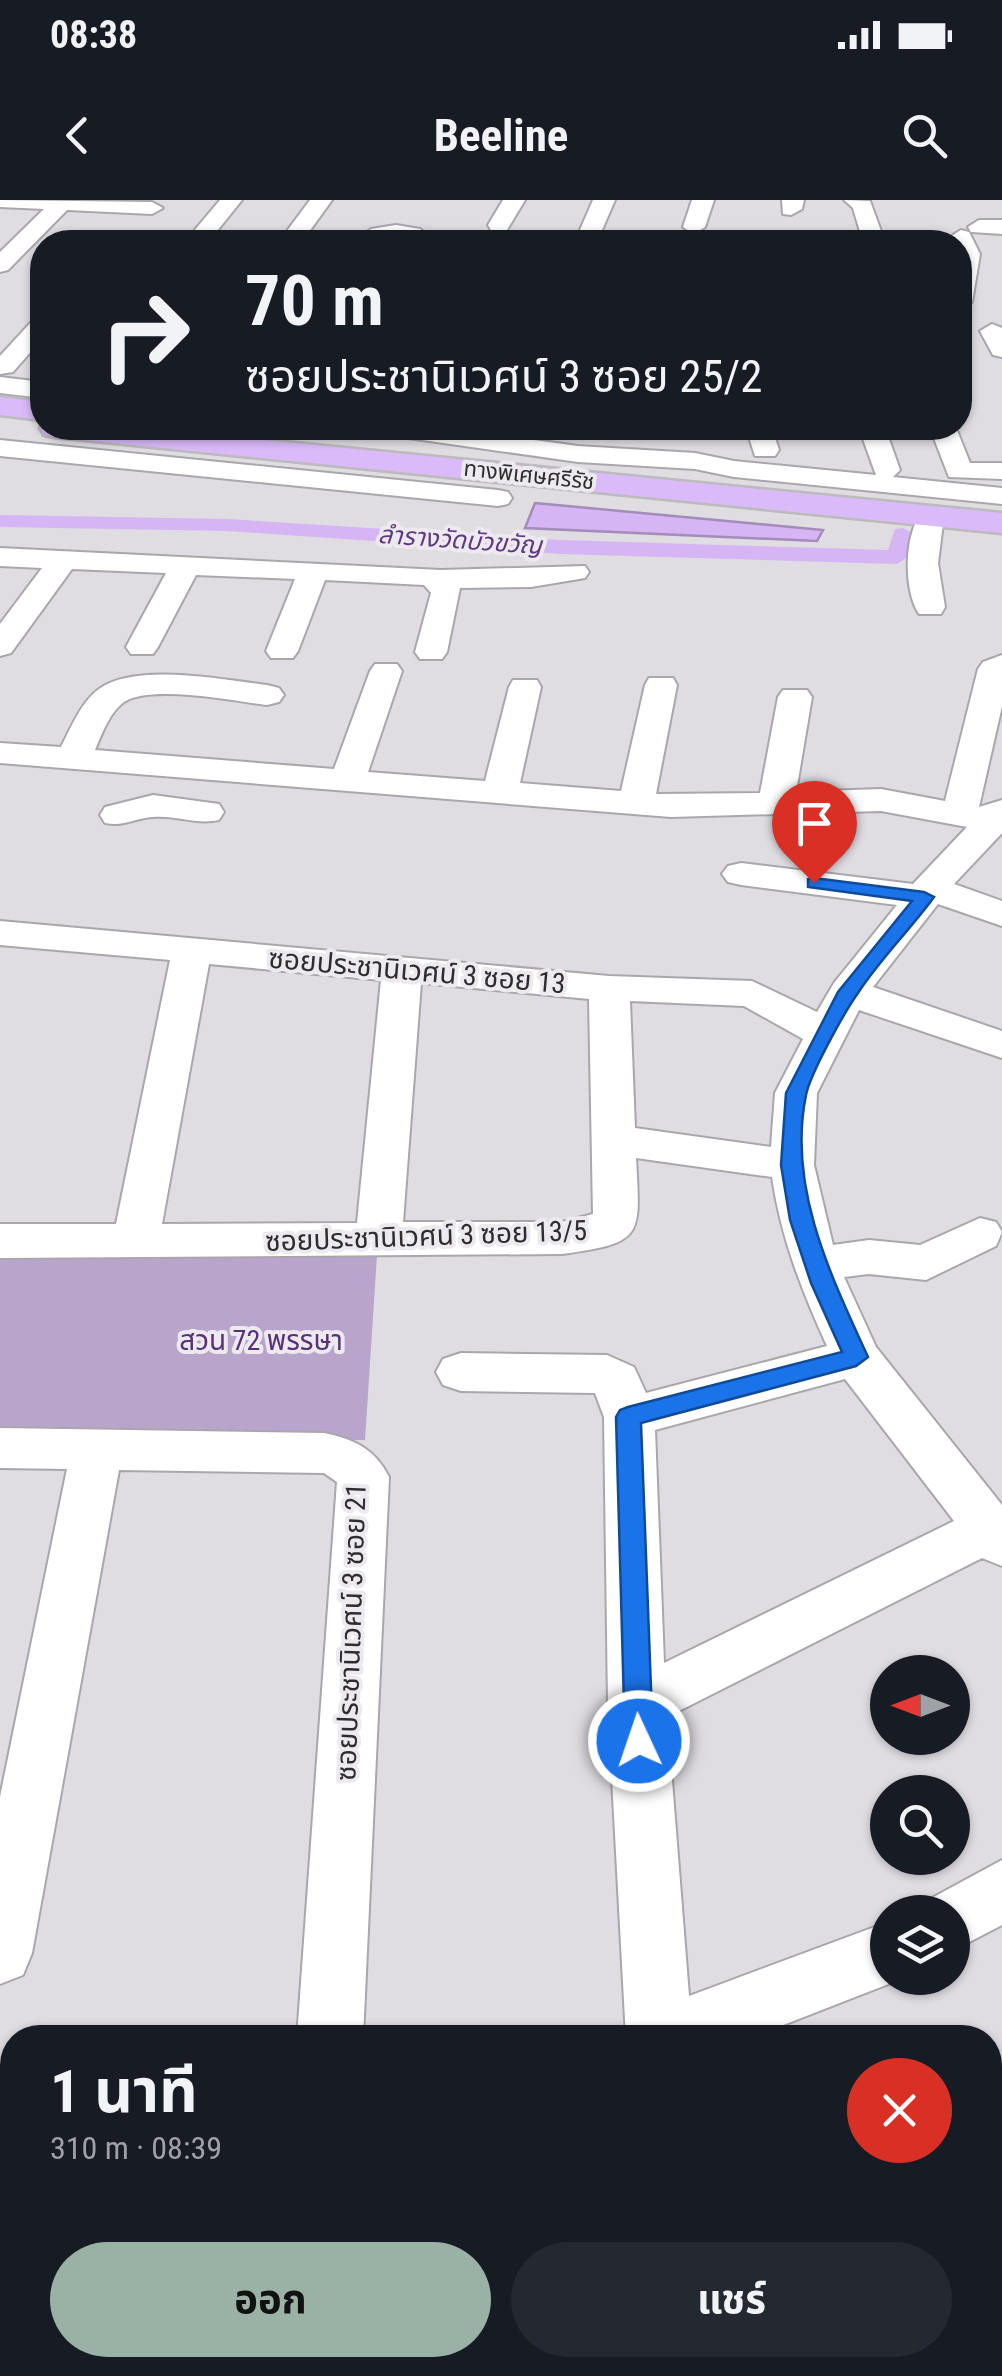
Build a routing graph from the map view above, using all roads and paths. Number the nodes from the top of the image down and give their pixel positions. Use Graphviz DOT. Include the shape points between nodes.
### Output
graph roads {
  1 [pos="0,200"];
  2 [pos="178,200"];
  3 [pos="231,200"];
  4 [pos="320,200"];
  5 [pos="514,200"];
  6 [pos="604,200"];
  7 [pos="703,200"];
  8 [pos="856,200"];
  9 [pos="64,202"];
  10 [pos="156,204"];
  11 [pos="500,226"];
  12 [pos="694,227"];
  13 [pos="43,230"];
  14 [pos="141,230"];
  15 [pos="145,230"];
  16 [pos="206,230"];
  17 [pos="299,230"];
  18 [pos="387,230"];
  19 [pos="410,230"];
  20 [pos="591,230"];
  21 [pos="870,230"];
  22 [pos="30,246"];
  23 [pos="0,265"];
  24 [pos="0,331"];
  25 [pos="30,335"];
  26 [pos="30,364"];
  27 [pos="21,389"];
  28 [pos="0,422"];
  29 [pos="30,425"];
  30 [pos="175,440"];
  31 [pos="336,440"];
  32 [pos="479,440"];
  33 [pos="876,440"];
  34 [pos="948,440"];
  35 [pos="0,448"];
  36 [pos="886,470"];
  37 [pos="1002,471"];
  38 [pos="1002,496"];
  39 [pos="498,498"];
  40 [pos="1002,506"];
  41 [pos="1002,523"];
  42 [pos="929,524"];
  43 [pos="0,558"];
  44 [pos="64,559"];
  45 [pos="186,564"];
  46 [pos="314,570"];
  47 [pos="574,572"];
  48 [pos="438,579"];
  49 [pos="930,607"];
  50 [pos="6,629"];
  51 [pos="142,646"];
  52 [pos="282,652"];
  53 [pos="431,652"];
  54 [pos="1002,665"];
  55 [pos="386,671"];
  56 [pos="661,685"];
  57 [pos="525,687"];
  58 [pos="267,695"];
  59 [pos="795,697"];
  60 [pos="0,752"];
  61 [pos="74,757"];
  62 [pos="169,764"];
  63 [pos="348,780"];
  64 [pos="500,792"];
  65 [pos="776,802"];
  66 [pos="636,804"];
  67 [pos="206,812"];
  68 [pos="990,816"];
  69 [pos="741,874"];
  70 [pos="928,892"];
  71 [pos="1002,914"];
  72 [pos="0,933"];
  73 [pos="192,950"];
  74 [pos="402,970"];
  75 [pos="608,988"];
  76 [pos="848,992"];
  77 [pos="824,1033"];
  78 [pos="1002,1045"];
  79 [pos="612,1140"];
  80 [pos="792,1165"];
  81 [pos="980,1234"];
  82 [pos="136,1240"];
  83 [pos="378,1240"];
  84 [pos="0,1241"];
  85 [pos="816,1264"];
  86 [pos="856,1357"];
  87 [pos="461,1372"];
  88 [pos="628,1417"];
  89 [pos="0,1448"];
  90 [pos="97,1449"];
  91 [pos="996,1536"];
  92 [pos="637,1704"];
  93 [pos="1002,1890"];
  94 [pos="970,1910"];
  95 [pos="0,1952"];
  96 [pos="870,1960"];
  97 [pos="331,2025"];
  98 [pos="660,2025"];
  99 [pos="696,2025"];
  1 -- 9 [label="street"];
  2 -- 15 [label="street"];
  3 -- 16 [label="street"];
  4 -- 17 [label="street"];
  5 -- 11 [label="street"];
  6 -- 20 [label="street"];
  7 -- 12 [label="street"];
  8 -- 21 [label="street"];
  9 -- 10 [label="street"];
  9 -- 13 [label="street"];
  10 -- 14 [label="street"];
  18 -- 19 [label="street" via="402,224"];
  22 -- 23 [label="street"];
  24 -- 25 [label="street"];
  26 -- 27 [label="street"];
  28 -- 29 [label="highway"];
  30 -- 41 [label="highway, ทางพิเศษศรีรัช"];
  31 -- 40 [label="highway, ทางพิเศษศรีรัช"];
  32 -- 38 [label="street"];
  33 -- 36 [label="street"];
  34 -- 37 [label="street" via="960,471"];
  35 -- 39 [label="street"];
  42 -- 49 [label="street" via="922,563"];
  43 -- 44 [label="street"];
  44 -- 45 [label="street"];
  44 -- 50 [label="street"];
  45 -- 46 [label="street"];
  45 -- 51 [label="street"];
  46 -- 48 [label="street"];
  46 -- 52 [label="street"];
  47 -- 48 [label="street"];
  48 -- 53 [label="street" via="446,593"];
  54 -- 68 [label="street" via="994,669"];
  55 -- 63 [label="street"];
  56 -- 66 [label="street"];
  57 -- 64 [label="street"];
  58 -- 61 [label="street" via="122,688 102,706"];
  59 -- 65 [label="street"];
  60 -- 61 [label="street"];
  61 -- 62 [label="street"];
  62 -- 63 [label="street"];
  62 -- 67 [label="street" via="136,811"];
  63 -- 64 [label="street"];
  64 -- 66 [label="street"];
  65 -- 66 [label="street"];
  65 -- 68 [label="street" via="881,800"];
  68 -- 70 [label="street"];
  69 -- 70 [label="street"];
  70 -- 71 [label="street"];
  70 -- 76 [label="street"];
  72 -- 73 [label="street, ซอยประชานิเวศน์ 3 ซอย 13"];
  73 -- 74 [label="street, ซอยประชานิเวศน์ 3 ซอย 13"];
  73 -- 82 [label="street"];
  74 -- 75 [label="street, ซอยประชานิเวศน์ 3 ซอย 13"];
  74 -- 83 [label="street"];
  75 -- 77 [label="street, ซอยประชานิเวศน์ 3 ซอย 13" via="752,994"];
  75 -- 79 [label="street, ซอยประชานิเวศน์ 3 ซอย 13/5"];
  76 -- 77 [label="street"];
  76 -- 78 [label="street"];
  77 -- 80 [label="street" via="796,1093"];
  79 -- 80 [label="street"];
  79 -- 83 [label="street, ซอยประชานิเวศน์ 3 ซอย 13/5" via="616,1221 598,1233"];
  80 -- 85 [label="street" via="800,1220"];
  81 -- 85 [label="street" via="926,1263 869,1256"];
  82 -- 83 [label="street, ซอยประชานิเวศน์ 3 ซอย 13/5"];
  82 -- 84 [label="street, ซอยประชานิเวศน์ 3 ซอย 13/5"];
  85 -- 86 [label="street"];
  86 -- 88 [label="street"];
  86 -- 91 [label="street"];
  87 -- 88 [label="street" via="607,1374 616,1380"];
  88 -- 92 [label="street"];
  89 -- 90 [label="street, ซอยประชานิเวศน์ 3 ซอย 21"];
  90 -- 95 [label="street"];
  90 -- 97 [label="street, ซอยประชานิเวศน์ 3 ซอย 21" via="324,1453 340,1455 363,1478"];
  91 -- 92 [label="street"];
  92 -- 98 [label="street"];
  93 -- 94 [label="street"];
  96 -- 99 [label="street"];
}
